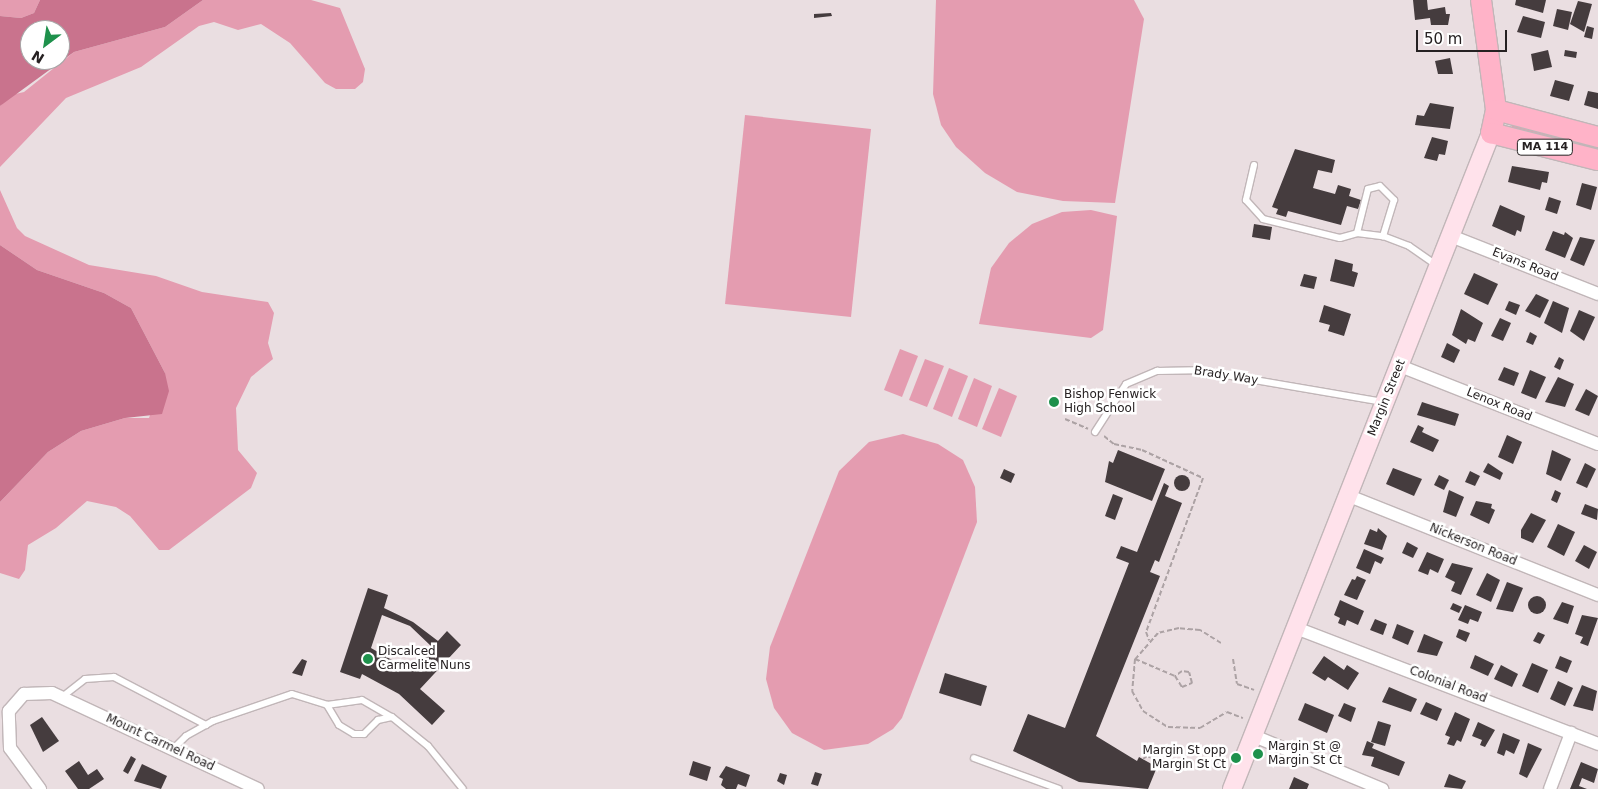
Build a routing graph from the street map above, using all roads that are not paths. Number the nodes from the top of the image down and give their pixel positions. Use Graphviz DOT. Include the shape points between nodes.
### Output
graph roads {
  1 [pos="1481,0"];
  2 [pos="1496,110"];
  3 [pos="1492,133"];
  4 [pos="1598,137"];
  5 [pos="1598,160"];
  6 [pos="1254,165"];
  7 [pos="1357,233"];
  8 [pos="1382,236"];
  9 [pos="1451,236"];
  10 [pos="1439,266"];
  11 [pos="1598,294"];
  12 [pos="1400,366"];
  13 [pos="1385,402"];
  14 [pos="1095,432"];
  15 [pos="1598,444"];
  16 [pos="1348,496"];
  17 [pos="1598,595"];
  18 [pos="1296,628"];
  19 [pos="62,697"];
  20 [pos="327,705"];
  21 [pos="392,717"];
  22 [pos="206,725"];
  23 [pos="1572,733"];
  24 [pos="1254,736"];
  25 [pos="1598,744"];
  26 [pos="173,749"];
  27 [pos="974,758"];
  28 [pos="40,789"];
  29 [pos="258,789"];
  30 [pos="463,789"];
  31 [pos="1059,789"];
  32 [pos="1232,789"];
  33 [pos="1382,789"];
  34 [pos="1550,789"];
  1 -- 2 [label="highway, Margin Street"];
  2 -- 3 [label="highway, Margin Street"];
  2 -- 4 [label="highway, MA 114"];
  3 -- 5 [label="highway, MA 114"];
  3 -- 9 [label="main road, Margin Street"];
  6 -- 7 [label="lane" via="1246,200 1263,219 1340,238"];
  7 -- 8 [label="lane"];
  7 -- 8 [label="lane" via="1368,189 1380,186 1394,200"];
  8 -- 10 [label="lane" via="1410,246"];
  9 -- 10 [label="main road, Margin Street"];
  9 -- 11 [label="street, Evans Road"];
  10 -- 12 [label="main road, Margin Street"];
  12 -- 13 [label="main road, Margin Street"];
  12 -- 15 [label="street, Lenox Road"];
  13 -- 14 [label="lane, Brady Way" via="1196,370 1157,371 1126,384"];
  13 -- 16 [label="main road, Margin Street"];
  16 -- 17 [label="street, Nickerson Road"];
  16 -- 18 [label="main road, Margin Street"];
  18 -- 23 [label="street, Colonial Road"];
  18 -- 24 [label="main road, Margin Street"];
  19 -- 22 [label="lane" via="85,679 114,676"];
  19 -- 26 [label="street, Mount Carmel Road"];
  19 -- 28 [label="street, Mount Carmel Road" via="52,693 24,694 9,711 10,748"];
  20 -- 21 [label="lane" via="362,700"];
  20 -- 21 [label="lane" via="339,725 354,734 364,734 378,720"];
  20 -- 22 [label="lane" via="292,694 256,704"];
  21 -- 30 [label="lane" via="428,746"];
  22 -- 26 [label="lane"];
  23 -- 25 [label="street, Colonial Road"];
  23 -- 34 [label="street"];
  24 -- 32 [label="main road, Margin Street"];
  24 -- 33 [label="street"];
  26 -- 29 [label="street, Mount Carmel Road"];
  27 -- 31 [label="lane"];
}
